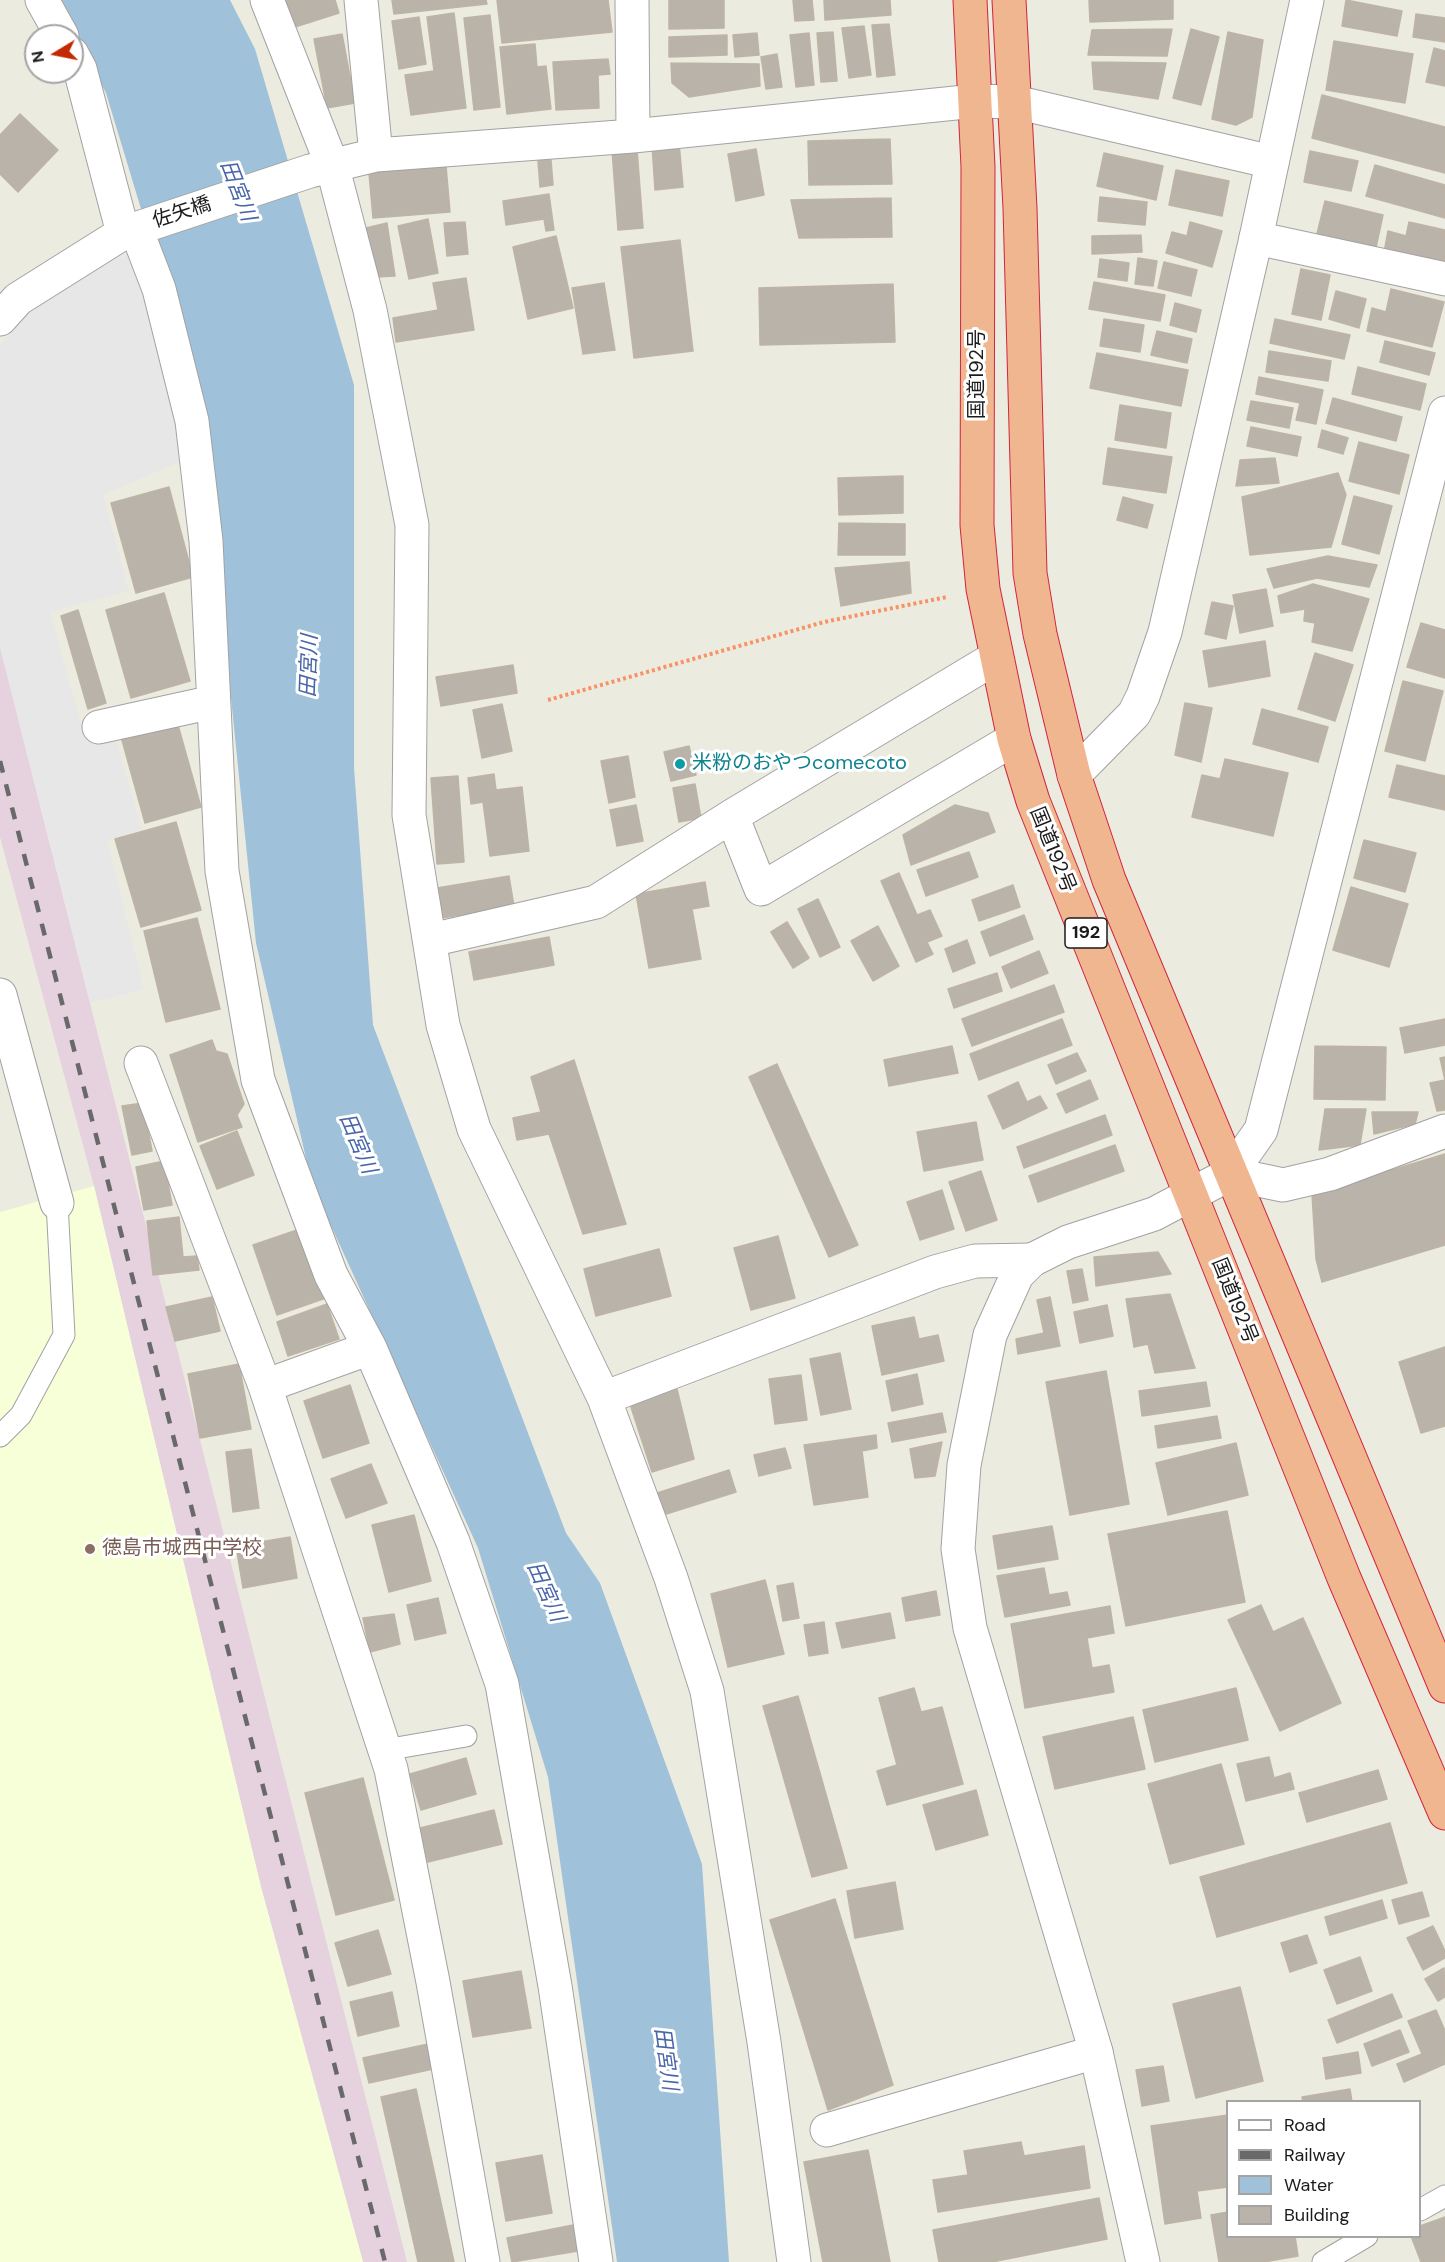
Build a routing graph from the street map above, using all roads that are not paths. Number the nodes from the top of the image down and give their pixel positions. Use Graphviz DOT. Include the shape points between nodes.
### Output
graph roads {
  1 [pos="42,0"];
  2 [pos="267,0"];
  3 [pos="361,0"];
  4 [pos="632,0"];
  5 [pos="970,0"];
  6 [pos="1009,0"];
  7 [pos="1307,0"];
  8 [pos="55,24"];
  9 [pos="84,82"];
  10 [pos="975,101"];
  11 [pos="1014,102"];
  12 [pos="633,136"];
  13 [pos="376,155"];
  14 [pos="1272,162"];
  15 [pos="321,168"];
  16 [pos="129,231"];
  17 [pos="1256,238"];
  18 [pos="1445,279"];
  19 [pos="0,319"];
  20 [pos="1445,412"];
  21 [pos="995,658"];
  22 [pos="213,702"];
  23 [pos="99,727"];
  24 [pos="1014,740"];
  25 [pos="1074,775"];
  26 [pos="732,816"];
  27 [pos="431,940"];
  28 [pos="2,1006"];
  29 [pos="141,1063"];
  30 [pos="1445,1131"];
  31 [pos="1230,1174"];
  32 [pos="1191,1194"];
  33 [pos="57,1203"];
  34 [pos="1032,1260"];
  35 [pos="370,1348"];
  36 [pos="265,1386"];
  37 [pos="604,1398"];
  38 [pos="0,1436"];
  39 [pos="1445,1686"];
  40 [pos="466,1736"];
  41 [pos="385,1750"];
  42 [pos="1445,1813"];
  43 [pos="1096,2052"];
  44 [pos="827,2130"];
  45 [pos="1445,2196"];
  46 [pos="1421,2209"];
  47 [pos="1364,2238"];
  48 [pos="483,2262"];
  49 [pos="596,2262"];
  50 [pos="794,2262"];
  51 [pos="1143,2262"];
  52 [pos="1323,2262"];
  1 -- 8 [label="street"];
  2 -- 15 [label="street"];
  3 -- 13 [label="street"];
  4 -- 12 [label="street"];
  5 -- 10 [label="highway, 国道192号 / 192"];
  6 -- 11 [label="highway, 192"];
  7 -- 14 [label="street"];
  9 -- 16 [label="street"];
  10 -- 11 [label="street, 佐矢橋"];
  10 -- 12 [label="street, 佐矢橋"];
  10 -- 21 [label="highway, 国道192号 / 192" via="977,525"];
  11 -- 14 [label="street, 佐矢橋"];
  11 -- 25 [label="highway, 192" via="1030,573"];
  12 -- 13 [label="street, 佐矢橋"];
  13 -- 15 [label="street, 佐矢橋"];
  14 -- 17 [label="street"];
  15 -- 16 [label="street, 佐矢橋"];
  15 -- 27 [label="street" via="370,310 412,525 409,815"];
  16 -- 19 [label="street, 佐矢橋" via="18,299"];
  16 -- 22 [label="street" via="159,290 192,421 206,541"];
  17 -- 18 [label="street"];
  17 -- 25 [label="street" via="1165,632 1149,680 1134,714"];
  20 -- 31 [label="street" via="1261,1130"];
  21 -- 24 [label="highway, 国道192号 / 192"];
  21 -- 26 [label="street"];
  22 -- 23 [label="street"];
  22 -- 35 [label="street" via="222,871 258,1080 331,1275"];
  24 -- 26 [label="street" via="761,889"];
  24 -- 32 [label="highway, 国道192号 / 192" via="1033,801"];
  25 -- 31 [label="highway, 192" via="1109,880"];
  26 -- 27 [label="street" via="596,902"];
  27 -- 37 [label="street" via="443,1025 474,1128"];
  28 -- 33 [label="street"];
  29 -- 36 [label="street"];
  30 -- 31 [label="street" via="1330,1174 1283,1185"];
  31 -- 32 [label="street"];
  31 -- 39 [label="highway, 192"];
  32 -- 34 [label="street" via="1154,1214 1068,1242"];
  32 -- 42 [label="highway, 国道192号 / 192" via="1344,1578"];
  33 -- 38 [label="lane" via="64,1335 21,1415"];
  34 -- 37 [label="street" via="975,1262 935,1272"];
  34 -- 43 [label="street" via="1017,1275 990,1335 964,1465 958,1549 970,1628"];
  35 -- 36 [label="street"];
  35 -- 49 [label="street" via="453,1542 502,1684 555,1986"];
  36 -- 41 [label="street"];
  37 -- 50 [label="street" via="671,1578 707,1691 764,2042"];
  40 -- 41 [label="lane"];
  41 -- 48 [label="street" via="433,1982"];
  43 -- 44 [label="street"];
  43 -- 51 [label="street"];
  45 -- 46 [label="lane"];
  47 -- 52 [label="lane"];
}
